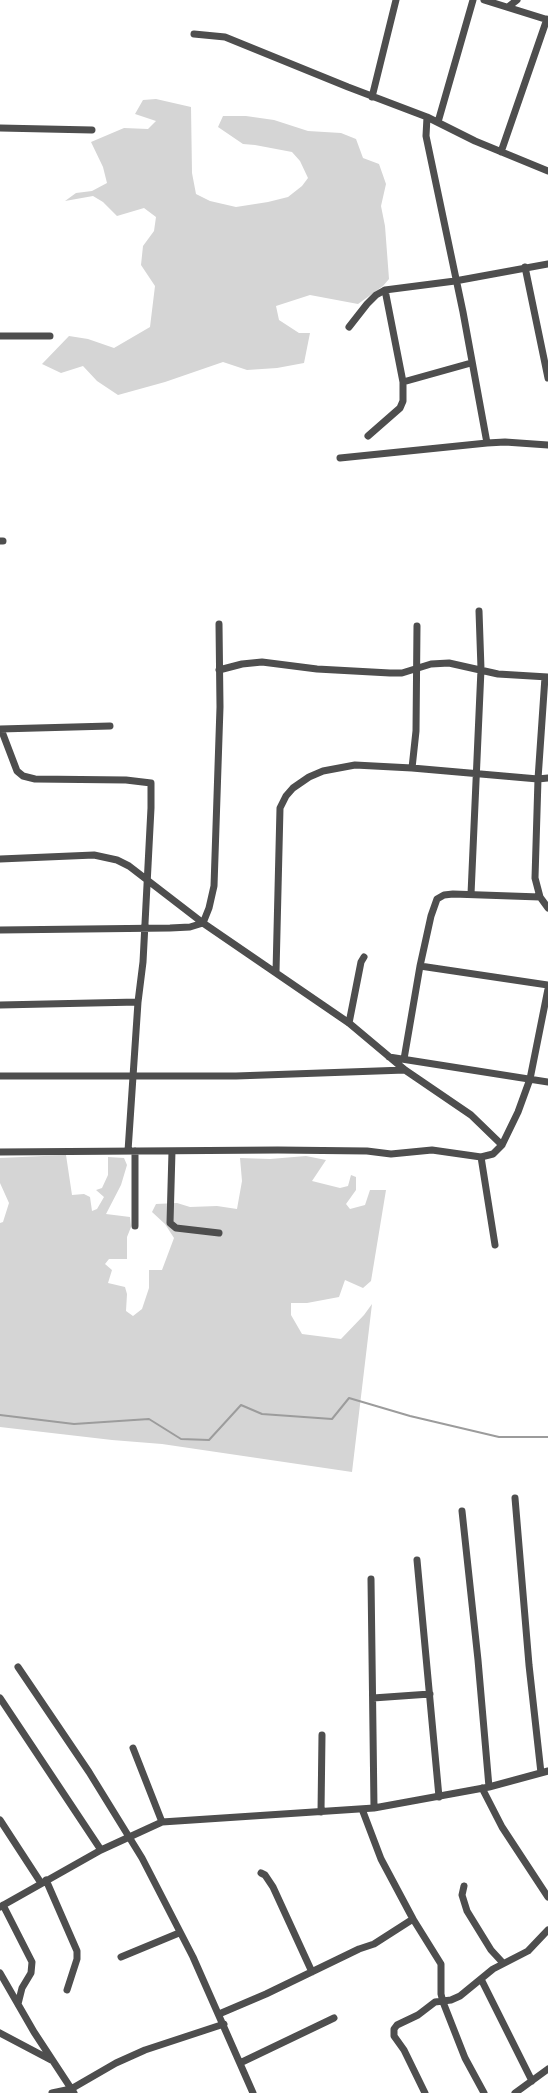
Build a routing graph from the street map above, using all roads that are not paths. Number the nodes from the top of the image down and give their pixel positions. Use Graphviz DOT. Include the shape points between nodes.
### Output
graph roads {
  1 [pos="396,0"];
  2 [pos="473,0"];
  3 [pos="484,0"];
  4 [pos="517,0"];
  5 [pos="508,7"];
  6 [pos="547,19"];
  7 [pos="194,34"];
  8 [pos="372,97"];
  9 [pos="427,117"];
  10 [pos="438,122"];
  11 [pos="0,128"];
  12 [pos="92,130"];
  13 [pos="501,152"];
  14 [pos="548,171"];
  15 [pos="548,264"];
  16 [pos="525,267"];
  17 [pos="455,281"];
  18 [pos="386,290"];
  19 [pos="349,327"];
  20 [pos="0,336"];
  21 [pos="50,336"];
  22 [pos="472,363"];
  23 [pos="548,378"];
  24 [pos="403,382"];
  25 [pos="368,436"];
  26 [pos="487,443"];
  27 [pos="548,445"];
  28 [pos="340,458"];
  29 [pos="479,611"];
  30 [pos="219,624"];
  31 [pos="417,626"];
  32 [pos="417,667"];
  33 [pos="481,669"];
  34 [pos="219,670"];
  35 [pos="402,673"];
  36 [pos="546,677"];
  37 [pos="416,682"];
  38 [pos="110,726"];
  39 [pos="0,729"];
  40 [pos="412,768"];
  41 [pos="475,772"];
  42 [pos="548,778"];
  43 [pos="538,779"];
  44 [pos="0,859"];
  45 [pos="147,882"];
  46 [pos="471,894"];
  47 [pos="540,897"];
  48 [pos="548,908"];
  49 [pos="203,923"];
  50 [pos="145,929"];
  51 [pos="0,930"];
  52 [pos="364,957"];
  53 [pos="420,966"];
  54 [pos="276,972"];
  55 [pos="548,986"];
  56 [pos="548,989"];
  57 [pos="138,1002"];
  58 [pos="0,1004"];
  59 [pos="349,1023"];
  60 [pos="389,1057"];
  61 [pos="404,1059"];
  62 [pos="405,1070"];
  63 [pos="0,1076"];
  64 [pos="132,1076"];
  65 [pos="530,1080"];
  66 [pos="548,1082"];
  67 [pos="502,1145"];
  68 [pos="132,1151"];
  69 [pos="172,1151"];
  70 [pos="0,1152"];
  71 [pos="481,1156"];
  72 [pos="135,1226"];
  73 [pos="219,1233"];
  74 [pos="495,1245"];
  75 [pos="515,1498"];
  76 [pos="462,1511"];
  77 [pos="417,1560"];
  78 [pos="370,1579"];
  79 [pos="18,1667"];
  80 [pos="430,1694"];
  81 [pos="0,1698"];
  82 [pos="373,1698"];
  83 [pos="322,1736"];
  84 [pos="133,1748"];
  85 [pos="544,1772"];
  86 [pos="486,1787"];
  87 [pos="439,1797"];
  88 [pos="374,1808"];
  89 [pos="362,1809"];
  90 [pos="321,1812"];
  91 [pos="0,1820"];
  92 [pos="162,1822"];
  93 [pos="129,1836"];
  94 [pos="101,1850"];
  95 [pos="261,1873"];
  96 [pos="44,1881"];
  97 [pos="464,1886"];
  98 [pos="548,1897"];
  99 [pos="1,1906"];
  100 [pos="414,1919"];
  101 [pos="548,1930"];
  102 [pos="179,1932"];
  103 [pos="121,1957"];
  104 [pos="503,1963"];
  105 [pos="312,1972"];
  106 [pos="0,1973"];
  107 [pos="481,1979"];
  108 [pos="67,1990"];
  109 [pos="443,2002"];
  110 [pos="18,2004"];
  111 [pos="219,2014"];
  112 [pos="334,2018"];
  113 [pos="224,2024"];
  114 [pos="0,2033"];
  115 [pos="51,2060"];
  116 [pos="240,2063"];
  117 [pos="548,2069"];
  118 [pos="532,2081"];
  119 [pos="73,2091"];
  120 [pos="52,2093"];
  121 [pos="253,2093"];
  122 [pos="425,2093"];
  123 [pos="484,2093"];
  124 [pos="515,2093"];
  1 -- 8 [label="street"];
  2 -- 10 [label="street"];
  3 -- 5 [label="street"];
  4 -- 5 [label="street"];
  5 -- 6 [label="street"];
  6 -- 13 [label="street"];
  7 -- 8 [label="street" via="225,37"];
  8 -- 9 [label="street"];
  9 -- 10 [label="street"];
  9 -- 17 [label="street" via="426,136"];
  10 -- 13 [label="street"];
  11 -- 12 [label="street"];
  13 -- 14 [label="street"];
  15 -- 16 [label="street"];
  16 -- 17 [label="street"];
  16 -- 23 [label="street"];
  17 -- 18 [label="street"];
  17 -- 22 [label="street"];
  18 -- 19 [label="street" via="376,295"];
  18 -- 24 [label="street"];
  20 -- 21 [label="street"];
  22 -- 24 [label="street"];
  22 -- 26 [label="street"];
  24 -- 25 [label="street" via="403,400 400,408"];
  26 -- 27 [label="street"];
  26 -- 28 [label="street"];
  29 -- 33 [label="street"];
  30 -- 34 [label="street"];
  31 -- 32 [label="street"];
  32 -- 33 [label="street" via="449,664"];
  32 -- 35 [label="street"];
  32 -- 37 [label="street"];
  33 -- 36 [label="street" via="498,674"];
  33 -- 41 [label="street"];
  34 -- 35 [label="street" via="252,662 317,669"];
  34 -- 49 [label="street" via="214,886"];
  35 -- 37 [label="street"];
  36 -- 43 [label="street"];
  37 -- 40 [label="street" via="416,731"];
  38 -- 39 [label="street"];
  39 -- 45 [label="street" via="17,771 23,776 35,779 126,780 151,783"];
  40 -- 41 [label="street"];
  40 -- 54 [label="street" via="355,765 323,771 308,777 286,796 280,808"];
  41 -- 43 [label="street"];
  41 -- 46 [label="street"];
  42 -- 43 [label="street"];
  43 -- 47 [label="street" via="536,878"];
  44 -- 45 [label="street" via="79,855 107,857 129,866"];
  45 -- 49 [label="street"];
  45 -- 50 [label="street"];
  46 -- 47 [label="street"];
  46 -- 53 [label="street" via="444,895 437,899"];
  47 -- 48 [label="street"];
  49 -- 50 [label="street" via="190,927"];
  49 -- 54 [label="street"];
  50 -- 51 [label="street"];
  50 -- 57 [label="street"];
  52 -- 59 [label="street" via="360,962"];
  53 -- 55 [label="street"];
  53 -- 61 [label="street"];
  54 -- 59 [label="street"];
  56 -- 65 [label="street"];
  57 -- 58 [label="street"];
  57 -- 64 [label="street"];
  59 -- 60 [label="street"];
  60 -- 61 [label="street"];
  60 -- 62 [label="street"];
  61 -- 65 [label="street"];
  62 -- 64 [label="street" via="276,1075"];
  62 -- 67 [label="street" via="457,1105"];
  63 -- 64 [label="street"];
  64 -- 68 [label="street"];
  65 -- 66 [label="street"];
  65 -- 67 [label="street"];
  67 -- 71 [label="street" via="493,1154"];
  68 -- 69 [label="street"];
  68 -- 70 [label="street"];
  68 -- 72 [label="street"];
  69 -- 71 [label="street" via="367,1151 397,1154 432,1150"];
  69 -- 73 [label="street" via="170,1223 176,1228"];
  71 -- 74 [label="street"];
  75 -- 85 [label="street" via="529,1665"];
  76 -- 86 [label="street" via="478,1660"];
  77 -- 80 [label="street"];
  78 -- 82 [label="street"];
  79 -- 93 [label="street" via="55,1719"];
  80 -- 82 [label="street"];
  80 -- 87 [label="street"];
  81 -- 94 [label="street"];
  82 -- 88 [label="street"];
  83 -- 90 [label="street"];
  84 -- 92 [label="street"];
  85 -- 86 [label="street"];
  86 -- 87 [label="street"];
  86 -- 98 [label="street" via="502,1826"];
  87 -- 88 [label="street"];
  88 -- 89 [label="street"];
  89 -- 90 [label="street"];
  89 -- 100 [label="street" via="381,1859"];
  90 -- 92 [label="street"];
  91 -- 96 [label="street"];
  92 -- 93 [label="street"];
  93 -- 94 [label="street"];
  93 -- 102 [label="street"];
  94 -- 96 [label="street"];
  95 -- 105 [label="street" via="273,1887"];
  96 -- 99 [label="street"];
  96 -- 108 [label="street" via="58,1903 77,1951"];
  97 -- 104 [label="street" via="462,1895 467,1911 491,1950"];
  99 -- 110 [label="street" via="32,1962 31,1973 22,1988"];
  100 -- 105 [label="street" via="374,1944"];
  100 -- 109 [label="street" via="441,1964"];
  101 -- 104 [label="street" via="528,1951"];
  102 -- 103 [label="street"];
  102 -- 111 [label="street"];
  104 -- 107 [label="street"];
  105 -- 111 [label="street"];
  106 -- 110 [label="street"];
  107 -- 109 [label="street" via="460,1996"];
  107 -- 118 [label="street"];
  109 -- 122 [label="street" via="435,2002 418,2015 403,2021 393,2033"];
  109 -- 123 [label="street" via="465,2058"];
  110 -- 115 [label="street"];
  111 -- 113 [label="street"];
  112 -- 116 [label="street"];
  113 -- 116 [label="street"];
  113 -- 119 [label="street" via="131,2055"];
  114 -- 115 [label="street"];
  115 -- 119 [label="street"];
  116 -- 121 [label="street"];
  117 -- 118 [label="street"];
  118 -- 124 [label="street"];
  119 -- 120 [label="street"];
}
